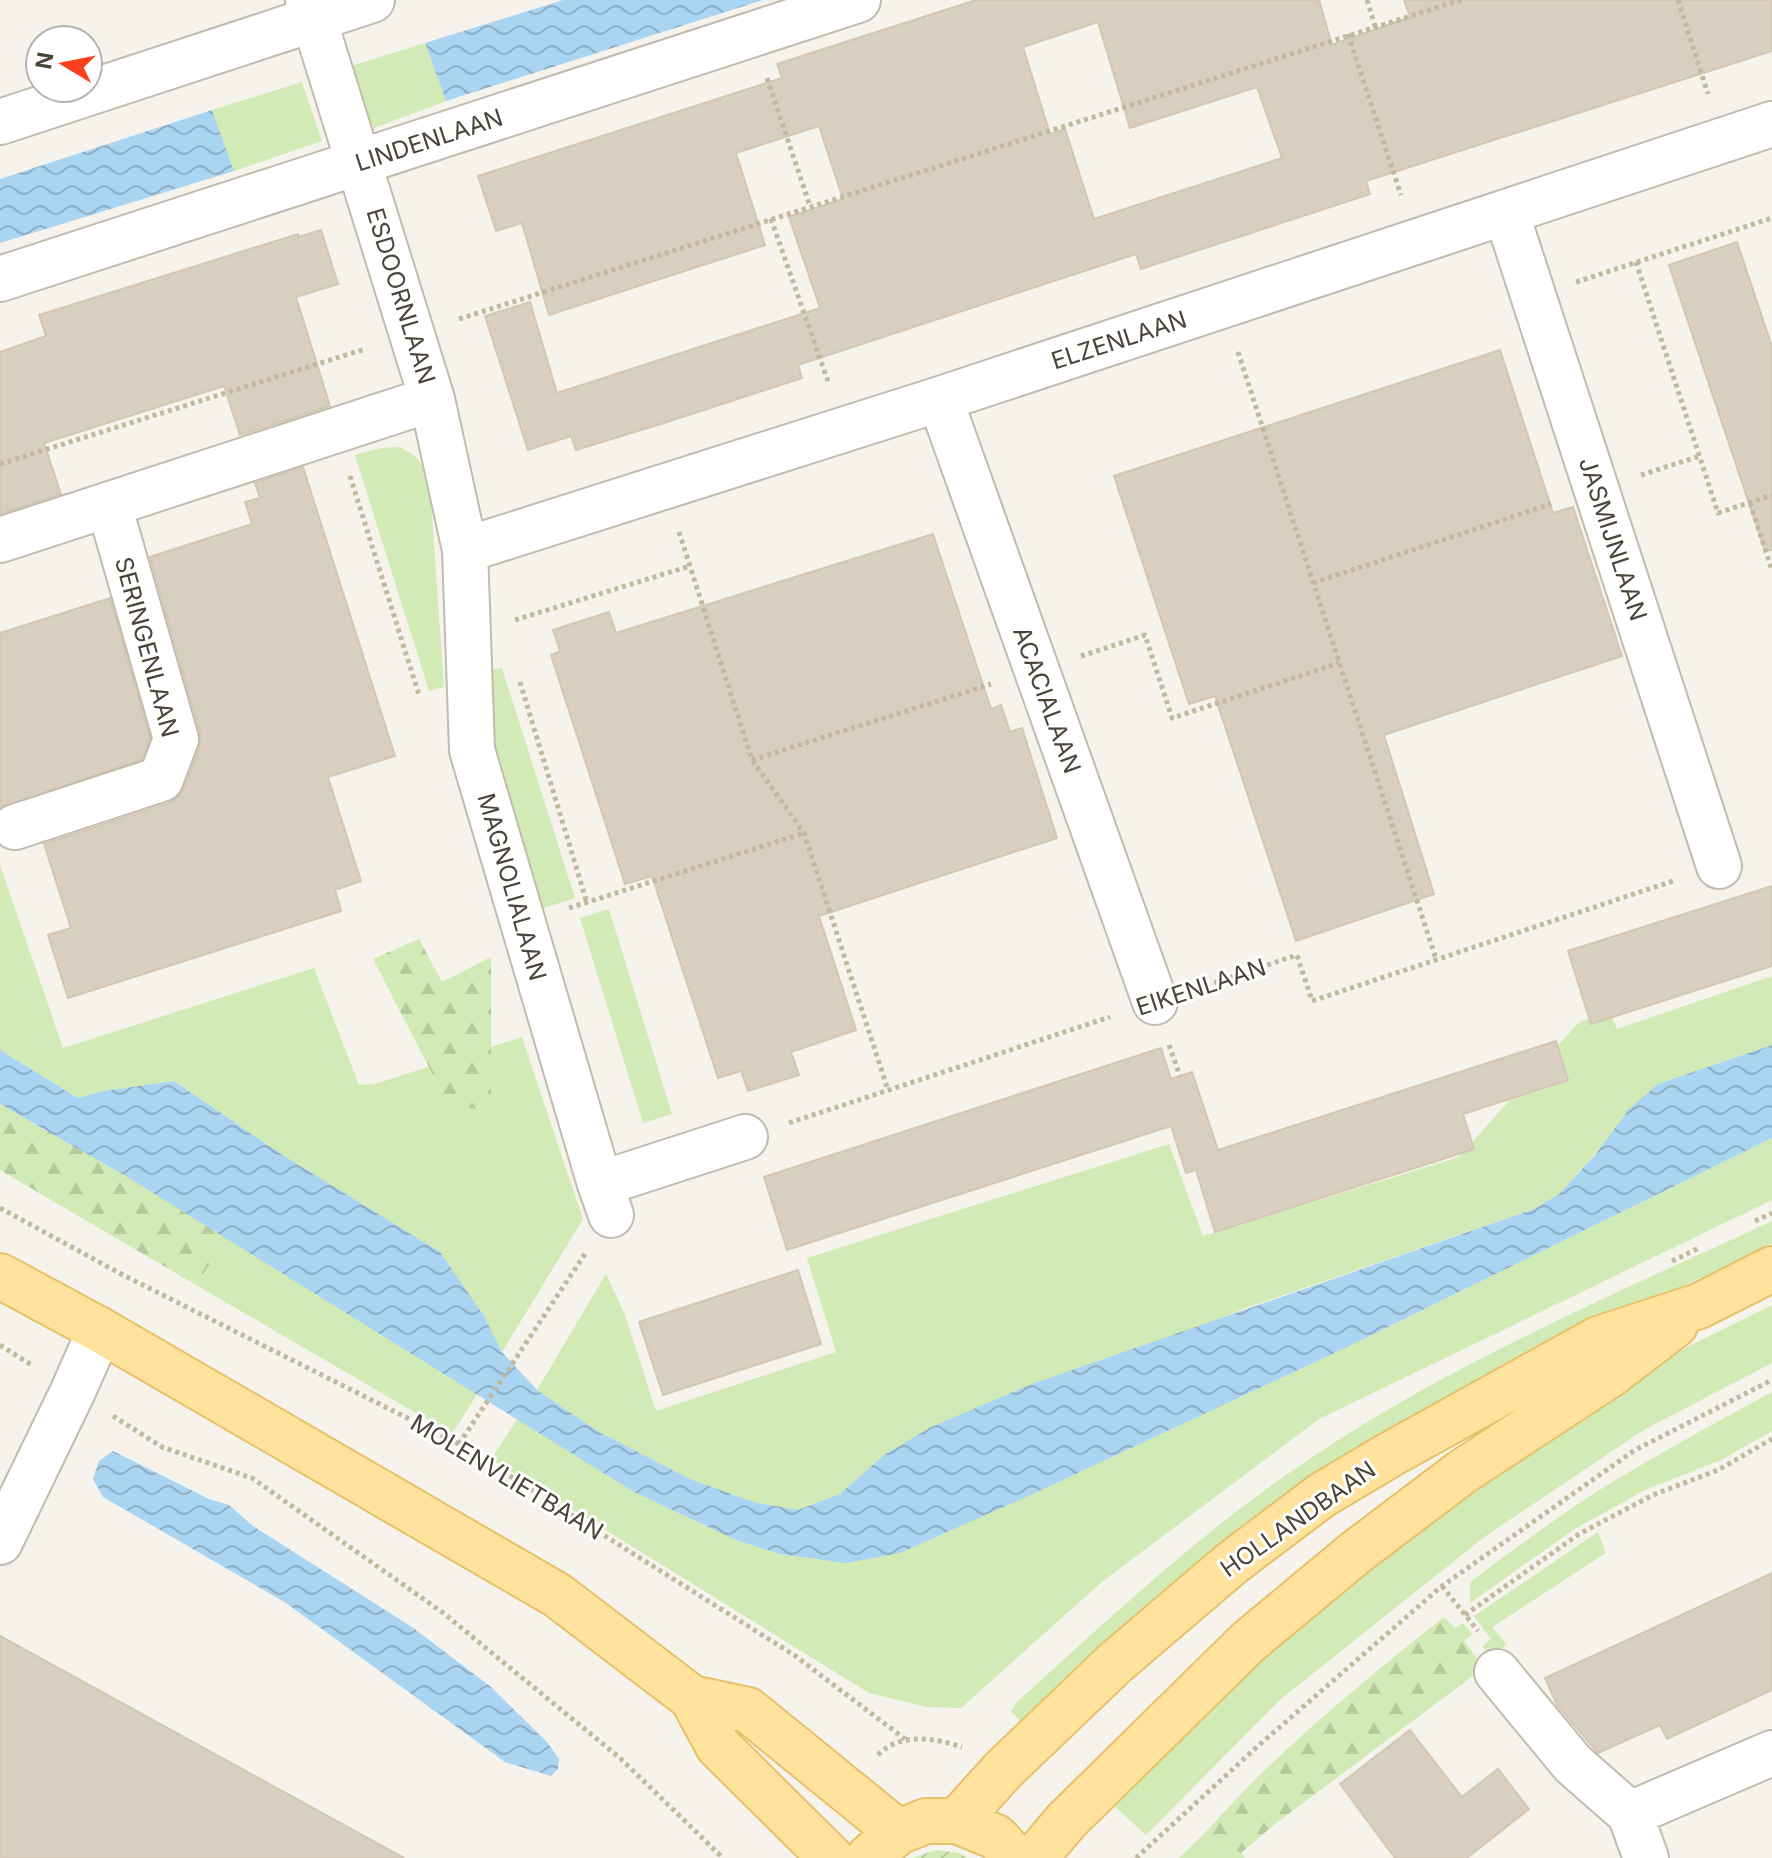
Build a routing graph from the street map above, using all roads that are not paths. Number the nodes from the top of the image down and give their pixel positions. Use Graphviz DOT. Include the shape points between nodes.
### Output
graph roads {
  1 [pos="372,0"];
  2 [pos="858,0"];
  3 [pos="311,9"];
  4 [pos="0,122"];
  5 [pos="1772,124"];
  6 [pos="360,163"];
  7 [pos="1506,212"];
  8 [pos="0,279"];
  9 [pos="432,399"];
  10 [pos="940,399"];
  11 [pos="109,505"];
  12 [pos="0,540"];
  13 [pos="465,550"];
  14 [pos="15,827"];
  15 [pos="1719,866"];
  16 [pos="1155,1002"];
  17 [pos="745,1137"];
  18 [pos="1772,1269"];
  19 [pos="0,1276"];
  20 [pos="1699,1306"];
  21 [pos="100,1330"];
  22 [pos="0,1542"];
  23 [pos="1497,1672"];
  24 [pos="692,1698"];
  25 [pos="1772,1753"];
  26 [pos="1630,1814"];
  27 [pos="957,1821"];
  28 [pos="883,1845"];
  29 [pos="831,1858"];
  30 [pos="1015,1858"];
  31 [pos="1035,1858"];
  32 [pos="1646,1858"];
  1 -- 3 [label="street"];
  2 -- 6 [label="street, LINDENLAAN"];
  3 -- 4 [label="street"];
  3 -- 6 [label="street, ESDOORNLAAN"];
  5 -- 7 [label="street, ELZENLAAN"];
  6 -- 8 [label="street, LINDENLAAN"];
  6 -- 9 [label="street, ESDOORNLAAN"];
  7 -- 10 [label="street, ELZENLAAN"];
  7 -- 15 [label="street, JASMIJNLAAN"];
  9 -- 11 [label="street"];
  9 -- 13 [label="street, ESDOORNLAAN"];
  10 -- 13 [label="street, ELZENLAAN"];
  10 -- 16 [label="street, ACACIALAAN"];
  11 -- 12 [label="street"];
  11 -- 14 [label="street, SERINGENLAAN" via="176,739 161,779"];
  13 -- 17 [label="street, MAGNOLIALAAN" via="472,750 605,1200"];
  18 -- 20 [label="main road, HOLLANDBAAN"];
  19 -- 21 [label="main road"];
  20 -- 27 [label="main road, HOLLANDBAAN" via="1598,1339 1322,1495 1116,1662"];
  20 -- 31 [label="main road, HOLLANDBAAN" via="1355,1553 1248,1642 1086,1800"];
  21 -- 22 [label="street"];
  21 -- 24 [label="main road" via="557,1595"];
  23 -- 26 [label="street" via="1573,1764"];
  24 -- 28 [label="main road" via="748,1710"];
  24 -- 29 [label="main road" via="718,1746"];
  25 -- 26 [label="street"];
  26 -- 32 [label="street"];
  27 -- 28 [label="main road" via="926,1821"];
  27 -- 30 [label="main road" via="996,1837"];
}
